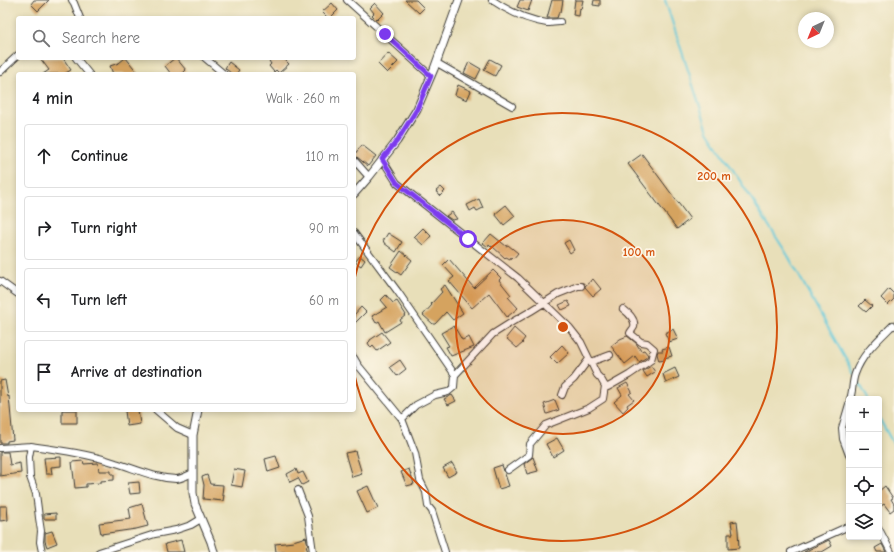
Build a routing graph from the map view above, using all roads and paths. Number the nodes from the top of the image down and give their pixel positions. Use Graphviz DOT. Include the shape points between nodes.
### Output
graph roads {
  1 [pos="72,0"];
  2 [pos="347,0"];
  3 [pos="459,0"];
  4 [pos="492,0"];
  5 [pos="79,16"];
  6 [pos="560,22"];
  7 [pos="16,57"];
  8 [pos="78,60"];
  9 [pos="207,60"];
  10 [pos="437,63"];
  11 [pos="0,72"];
  12 [pos="87,72"];
  13 [pos="222,72"];
  14 [pos="431,76"];
  15 [pos="512,106"];
  16 [pos="382,159"];
  17 [pos="356,162"];
  18 [pos="369,177"];
  19 [pos="356,192"];
  20 [pos="356,236"];
  21 [pos="0,281"];
  22 [pos="581,286"];
  23 [pos="16,293"];
  24 [pos="544,303"];
  25 [pos="623,309"];
  26 [pos="894,326"];
  27 [pos="610,355"];
  28 [pos="590,360"];
  29 [pos="356,362"];
  30 [pos="455,375"];
  31 [pos="605,386"];
  32 [pos="562,395"];
  33 [pos="850,396"];
  34 [pos="158,412"];
  35 [pos="198,412"];
  36 [pos="846,414"];
  37 [pos="402,418"];
  38 [pos="193,435"];
  39 [pos="31,446"];
  40 [pos="846,447"];
  41 [pos="0,448"];
  42 [pos="508,470"];
  43 [pos="193,473"];
  44 [pos="298,490"];
  45 [pos="201,519"];
  46 [pos="846,527"];
  47 [pos="882,535"];
  48 [pos="42,552"];
  49 [pos="99,552"];
  50 [pos="214,552"];
  51 [pos="313,552"];
  52 [pos="445,552"];
  53 [pos="792,552"];
  54 [pos="890,552"];
  1 -- 5 [label="street"];
  2 -- 14 [label="street"];
  3 -- 10 [label="street"];
  4 -- 6 [label="street" via="526,17 548,23"];
  7 -- 11 [label="street"];
  8 -- 12 [label="street"];
  9 -- 13 [label="street"];
  10 -- 14 [label="street"];
  10 -- 15 [label="street"];
  14 -- 16 [label="street" via="417,109"];
  16 -- 18 [label="street"];
  16 -- 24 [label="street" via="397,183 518,278"];
  17 -- 18 [label="street"];
  18 -- 19 [label="street"];
  20 -- 30 [label="street"];
  21 -- 23 [label="street"];
  22 -- 24 [label="street" via="558,294"];
  24 -- 28 [label="street" via="570,328"];
  24 -- 30 [label="street" via="493,334"];
  25 -- 31 [label="street" via="634,322 630,333 654,349 651,360 608,387"];
  26 -- 33 [label="street" via="866,352 854,375"];
  27 -- 28 [label="street"];
  28 -- 31 [label="street"];
  28 -- 32 [label="street" via="564,387"];
  29 -- 37 [label="street"];
  30 -- 37 [label="street" via="454,387 448,392 435,395 416,405"];
  31 -- 42 [label="street" via="604,400 546,425 530,444 529,455"];
  34 -- 38 [label="street" via="177,428"];
  35 -- 38 [label="street"];
  36 -- 40 [label="street" via="842,428"];
  37 -- 52 [label="street" via="420,480 426,492 428,506"];
  38 -- 43 [label="street"];
  39 -- 41 [label="street"];
  39 -- 43 [label="street" via="92,457 151,475 177,479"];
  39 -- 48 [label="street" via="30,477 36,494"];
  43 -- 45 [label="street" via="194,504"];
  44 -- 51 [label="street" via="308,516"];
  45 -- 49 [label="street" via="176,530"];
  45 -- 50 [label="street"];
  46 -- 53 [label="street"];
  47 -- 54 [label="street"];
}
